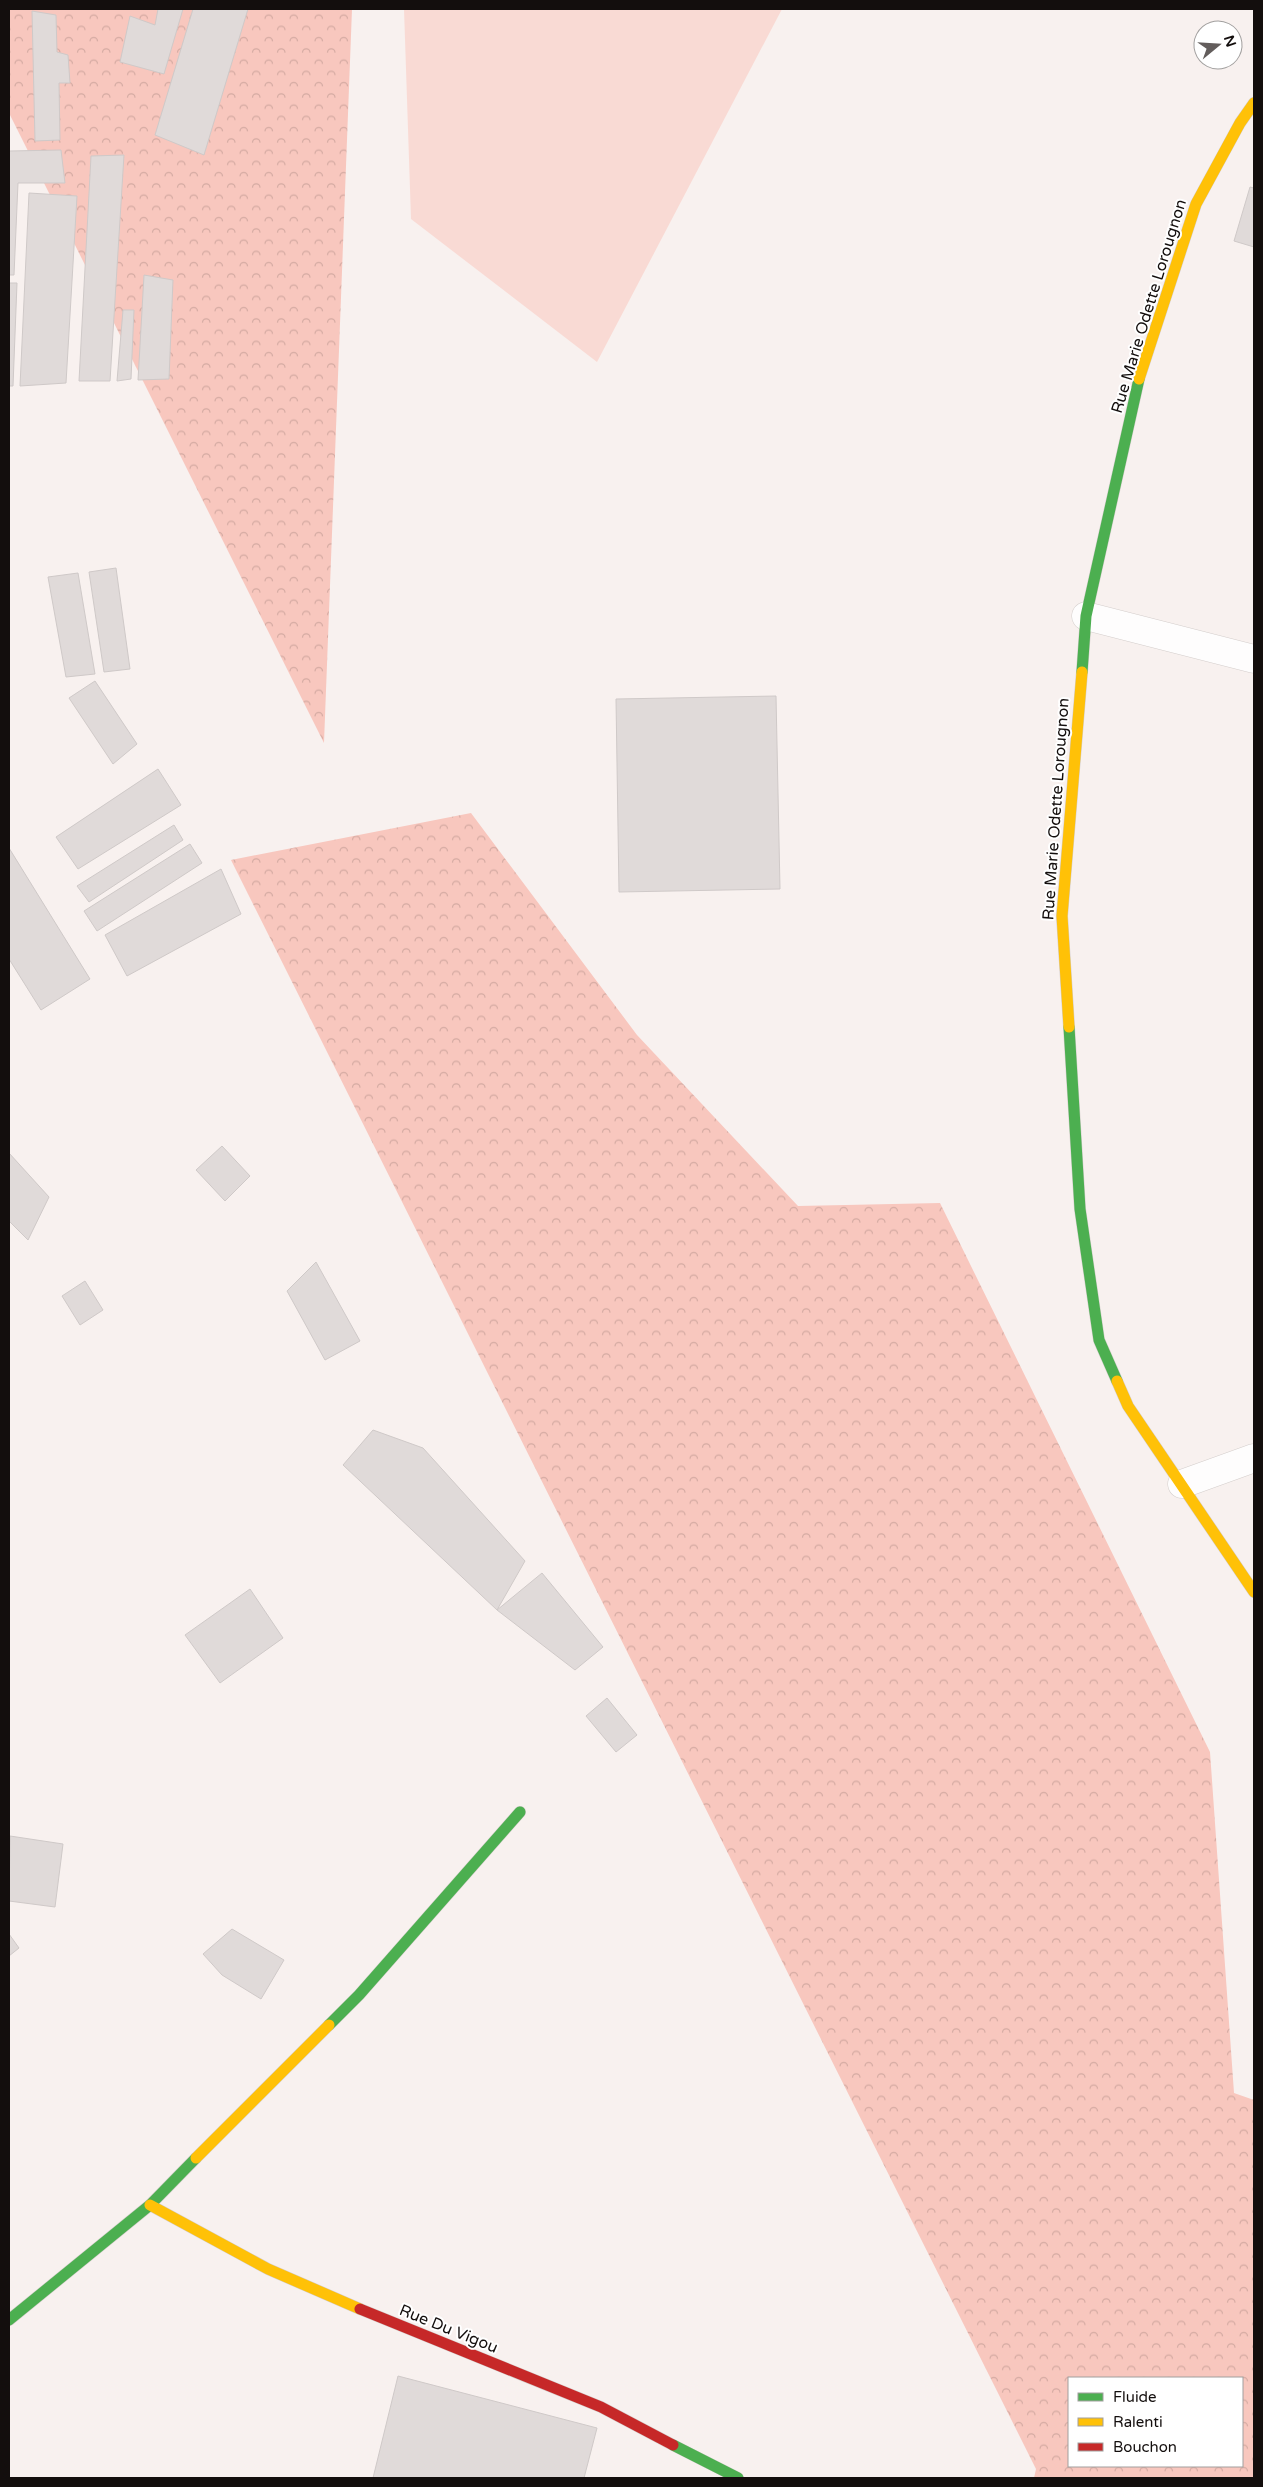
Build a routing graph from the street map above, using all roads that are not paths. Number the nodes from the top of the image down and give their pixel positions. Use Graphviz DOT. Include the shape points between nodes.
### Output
graph roads {
  1 [pos="1254,103"];
  2 [pos="1086,616"];
  3 [pos="1254,659"];
  4 [pos="1254,1458"];
  5 [pos="1182,1484"];
  6 [pos="1254,1592"];
  7 [pos="520,1812"];
  8 [pos="150,2205"];
  9 [pos="9,2320"];
  10 [pos="738,2478"];
  1 -- 2 [label="street, Rue Marie Odette Lorougnon" via="1196,204 1135,392"];
  2 -- 3 [label="street"];
  2 -- 5 [label="street, Rue Marie Odette Lorougnon" via="1062,916 1080,1209 1099,1340 1128,1406"];
  4 -- 5 [label="street"];
  5 -- 6 [label="street, Rue Marie Odette Lorougnon"];
  7 -- 8 [label="street" via="359,1995"];
  8 -- 9 [label="street"];
  8 -- 10 [label="street, Rue Du Vigou" via="268,2269 601,2407"];
}
